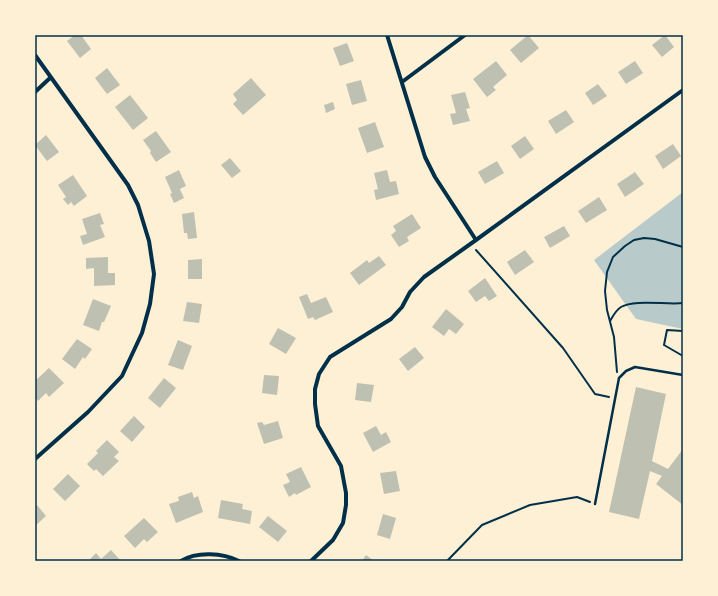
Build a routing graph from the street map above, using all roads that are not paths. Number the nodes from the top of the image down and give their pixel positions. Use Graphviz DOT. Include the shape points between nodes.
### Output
graph roads {
  1 [pos="387,35"];
  2 [pos="465,35"];
  3 [pos="35,55"];
  4 [pos="50,78"];
  5 [pos="402,82"];
  6 [pos="683,90"];
  7 [pos="35,92"];
  8 [pos="476,240"];
  9 [pos="683,376"];
  10 [pos="35,459"];
  11 [pos="595,504"];
  12 [pos="181,561"];
  13 [pos="239,561"];
  14 [pos="311,561"];
  1 -- 5 [label="street"];
  2 -- 5 [label="street"];
  3 -- 4 [label="street"];
  4 -- 7 [label="street"];
  4 -- 10 [label="street" via="128,185 138,205 149,241 154,274 150,304 142,333 122,376 88,412"];
  5 -- 8 [label="street" via="425,157"];
  6 -- 8 [label="street"];
  8 -- 14 [label="street" via="424,277 410,292 392,319 330,357 319,374 315,389 318,426 341,466 346,505 343,523 333,540"];
  9 -- 11 [label="lane" via="635,367 618,378"];
  12 -- 13 [label="street" via="203,554 231,557"];
}
